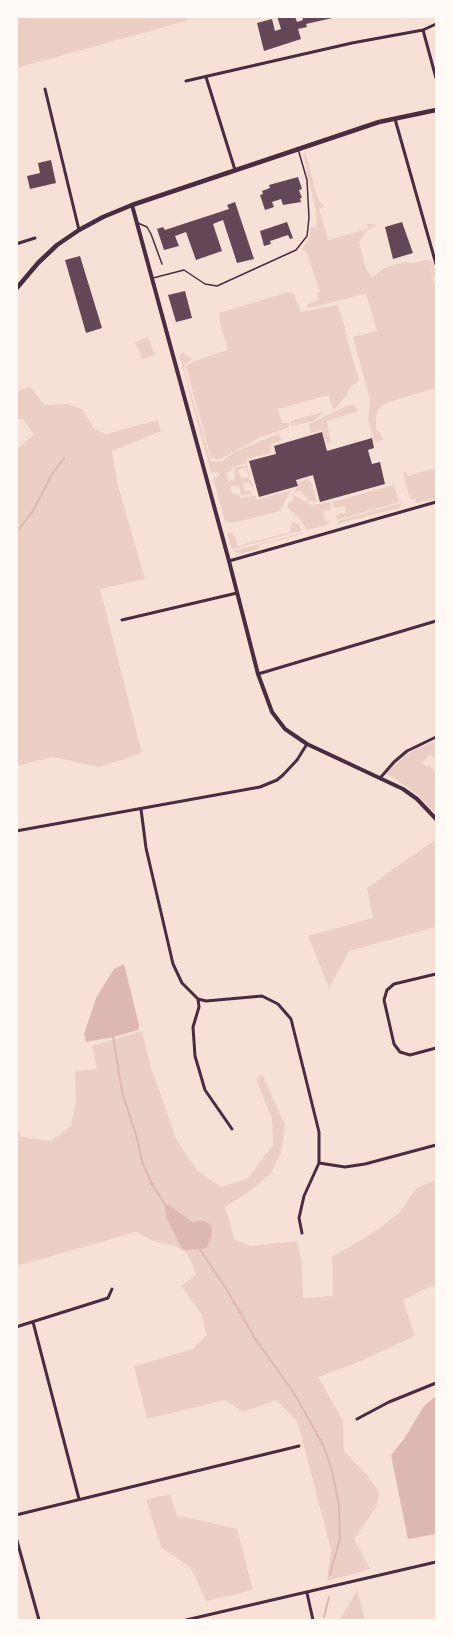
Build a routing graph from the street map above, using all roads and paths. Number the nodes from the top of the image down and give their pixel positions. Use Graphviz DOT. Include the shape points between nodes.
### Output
graph roads {
  1 [pos="436,24"];
  2 [pos="423,30"];
  3 [pos="206,77"];
  4 [pos="436,78"];
  5 [pos="186,81"];
  6 [pos="45,89"];
  7 [pos="436,110"];
  8 [pos="394,117"];
  9 [pos="298,149"];
  10 [pos="235,170"];
  11 [pos="132,205"];
  12 [pos="137,223"];
  13 [pos="79,230"];
  14 [pos="35,238"];
  15 [pos="16,244"];
  16 [pos="162,264"];
  17 [pos="436,264"];
  18 [pos="152,278"];
  19 [pos="16,289"];
  20 [pos="436,502"];
  21 [pos="230,561"];
  22 [pos="237,592"];
  23 [pos="123,620"];
  24 [pos="436,621"];
  25 [pos="258,674"];
  26 [pos="436,737"];
  27 [pos="307,744"];
  28 [pos="381,777"];
  29 [pos="141,809"];
  30 [pos="436,819"];
  31 [pos="16,831"];
  32 [pos="436,974"];
  33 [pos="198,999"];
  34 [pos="436,1048"];
  35 [pos="232,1130"];
  36 [pos="436,1145"];
  37 [pos="319,1163"];
  38 [pos="302,1233"];
  39 [pos="112,1289"];
  40 [pos="33,1322"];
  41 [pos="16,1327"];
  42 [pos="436,1383"];
  43 [pos="357,1419"];
  44 [pos="299,1446"];
  45 [pos="79,1499"];
  46 [pos="16,1515"];
  47 [pos="16,1537"];
  48 [pos="436,1562"];
  49 [pos="307,1593"];
  50 [pos="39,1620"];
  51 [pos="186,1620"];
  52 [pos="313,1620"];
  1 -- 2 [label="street"];
  2 -- 3 [label="street"];
  2 -- 4 [label="street"];
  3 -- 5 [label="street"];
  3 -- 10 [label="street"];
  6 -- 13 [label="street"];
  7 -- 8 [label="main road"];
  8 -- 9 [label="main road"];
  8 -- 17 [label="street"];
  9 -- 10 [label="main road"];
  9 -- 18 [label="lane" via="307,180 309,218 307,236 296,250 218,286 205,284 184,270"];
  10 -- 11 [label="main road"];
  11 -- 12 [label="street"];
  11 -- 13 [label="main road"];
  12 -- 16 [label="lane" via="147,227"];
  12 -- 18 [label="street"];
  13 -- 19 [label="main road" via="46,255"];
  14 -- 15 [label="street"];
  18 -- 21 [label="street"];
  20 -- 21 [label="street"];
  21 -- 22 [label="street"];
  22 -- 23 [label="street"];
  22 -- 25 [label="street"];
  24 -- 25 [label="street"];
  25 -- 27 [label="street" via="277,719"];
  26 -- 28 [label="street" via="407,751"];
  27 -- 28 [label="street"];
  27 -- 29 [label="street" via="292,766 269,784"];
  28 -- 30 [label="street" via="411,794"];
  29 -- 31 [label="street"];
  29 -- 33 [label="street" via="173,964 182,983"];
  32 -- 34 [label="street" via="394,984 384,1000 394,1044 400,1052 410,1055"];
  33 -- 35 [label="street" via="200,1007 193,1028 195,1056 205,1090"];
  33 -- 37 [label="street" via="262,996 279,1004 291,1019 319,1132"];
  36 -- 37 [label="street" via="366,1164 345,1167"];
  37 -- 38 [label="street" via="304,1196 299,1218"];
  39 -- 40 [label="street" via="108,1298"];
  40 -- 41 [label="street"];
  40 -- 45 [label="street"];
  42 -- 43 [label="street"];
  44 -- 45 [label="street"];
  45 -- 46 [label="street"];
  47 -- 50 [label="street"];
  48 -- 49 [label="street"];
  49 -- 51 [label="street"];
  49 -- 52 [label="street"];
}
